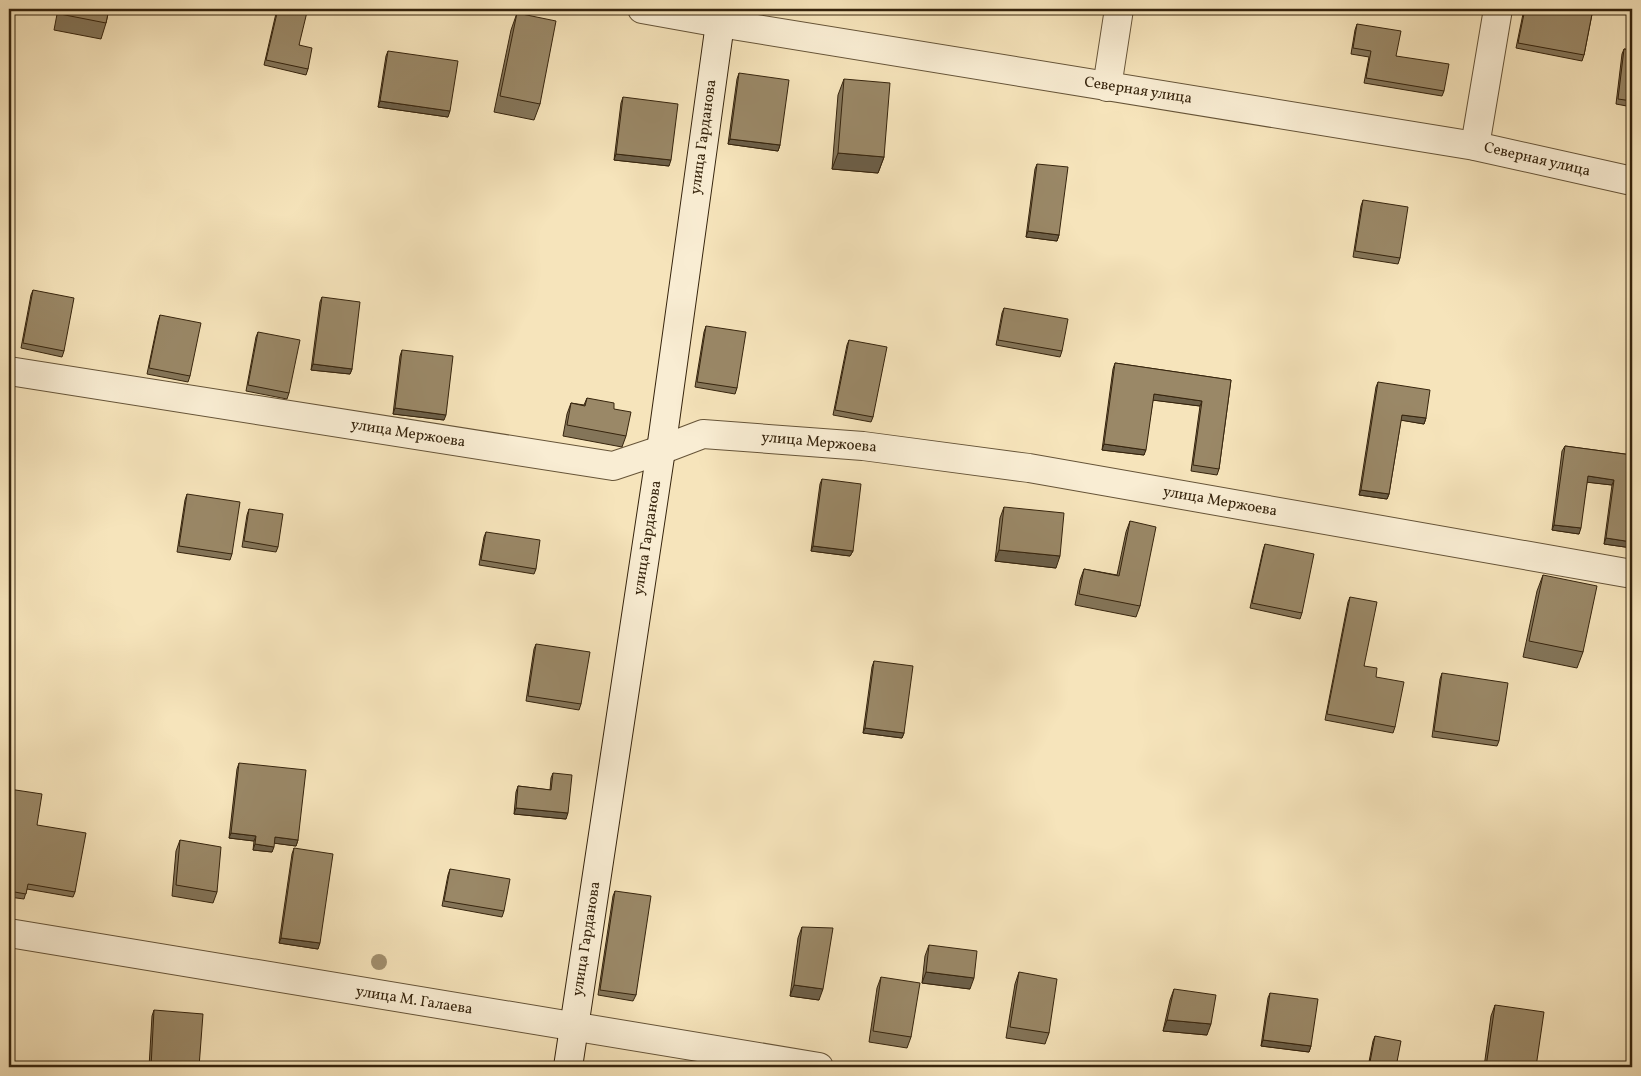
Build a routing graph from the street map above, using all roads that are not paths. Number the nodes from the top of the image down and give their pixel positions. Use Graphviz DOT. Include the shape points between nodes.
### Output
graph roads {
  1 [pos="642,9"];
  2 [pos="1119,9"];
  3 [pos="1498,9"];
  4 [pos="721,16"];
  5 [pos="1107,86"];
  6 [pos="1475,146"];
  7 [pos="1632,181"];
  8 [pos="9,371"];
  9 [pos="661,450"];
  10 [pos="1632,574"];
  11 [pos="9,933"];
  12 [pos="574,1028"];
  13 [pos="568,1067"];
  14 [pos="819,1067"];
  1 -- 4 [label="street, Северная улица"];
  2 -- 5 [label="street"];
  3 -- 6 [label="street"];
  4 -- 5 [label="street, Северная улица"];
  4 -- 9 [label="street, улица Гарданова"];
  5 -- 6 [label="street, Северная улица"];
  6 -- 7 [label="street, Северная улица"];
  8 -- 9 [label="street, улица Мержоева" via="613,466"];
  9 -- 10 [label="street, улица Мержоева" via="703,434 863,446 1029,468"];
  9 -- 12 [label="street, улица Гарданова"];
  11 -- 12 [label="street, улица М. Галаева"];
  12 -- 13 [label="street, улица Гарданова"];
  12 -- 14 [label="street, улица М. Галаева"];
}
